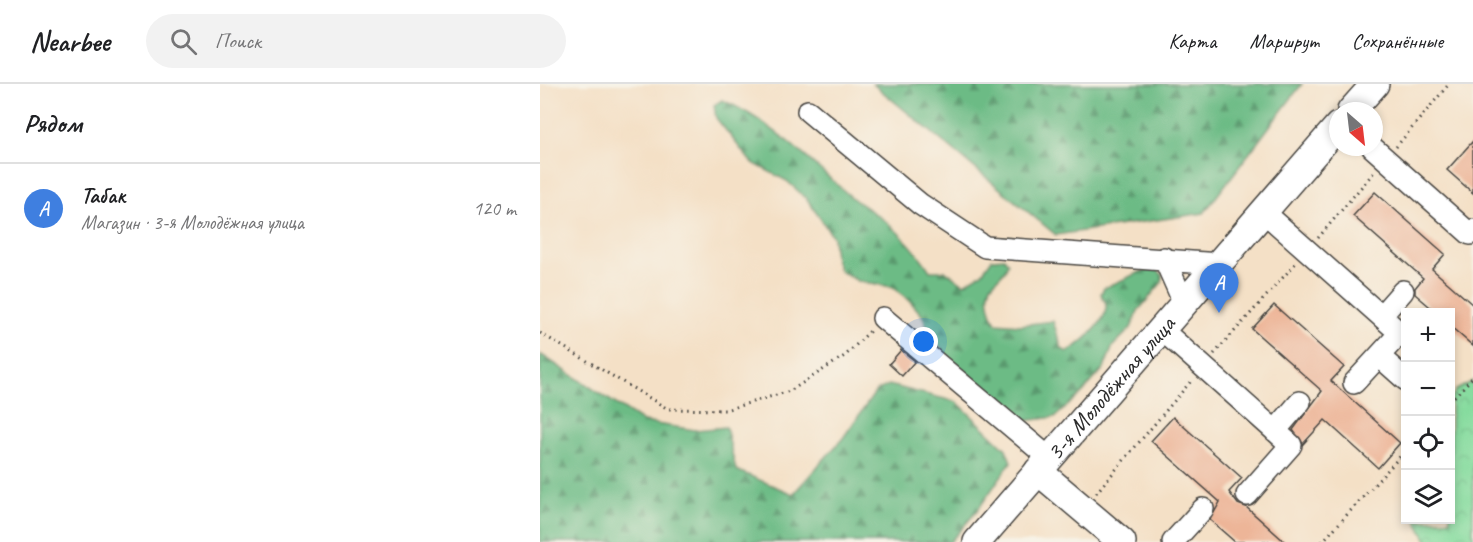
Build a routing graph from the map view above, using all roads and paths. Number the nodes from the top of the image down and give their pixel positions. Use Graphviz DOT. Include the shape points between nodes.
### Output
graph roads {
  1 [pos="1375,84"];
  2 [pos="1449,84"];
  3 [pos="1359,102"];
  4 [pos="808,111"];
  5 [pos="1329,136"];
  6 [pos="1383,149"];
  7 [pos="1377,156"];
  8 [pos="1382,156"];
  9 [pos="1264,212"];
  10 [pos="1473,230"];
  11 [pos="1307,250"];
  12 [pos="1164,258"];
  13 [pos="1219,264"];
  14 [pos="1403,291"];
  15 [pos="1185,303"];
  16 [pos="1381,316"];
  17 [pos="883,318"];
  18 [pos="1161,329"];
  19 [pos="540,333"];
  20 [pos="1378,356"];
  21 [pos="1203,367"];
  22 [pos="1401,376"];
  23 [pos="1473,377"];
  24 [pos="1354,383"];
  25 [pos="1455,396"];
  26 [pos="1300,402"];
  27 [pos="1275,430"];
  28 [pos="1401,455"];
  29 [pos="1044,465"];
  30 [pos="1247,495"];
  31 [pos="1083,508"];
  32 [pos="1203,509"];
  33 [pos="977,542"];
  34 [pos="1122,542"];
  35 [pos="1173,542"];
  36 [pos="1322,542"];
  1 -- 3 [label="main road"];
  2 -- 6 [label="path"];
  4 -- 12 [label="lane" via="920,204 985,247"];
  5 -- 9 [label="main road, 3-я Молодёжная улица"];
  7 -- 11 [label="path"];
  8 -- 10 [label="lane" via="1470,234"];
  9 -- 11 [label="lane"];
  9 -- 13 [label="main road, 3-я Молодёжная улица"];
  11 -- 16 [label="lane"];
  11 -- 21 [label="path"];
  12 -- 13 [label="lane"];
  12 -- 15 [label="lane"];
  13 -- 15 [label="main road, 3-я Молодёжная улица"];
  14 -- 16 [label="lane"];
  15 -- 18 [label="main road, 3-я Молодёжная улица"];
  16 -- 20 [label="lane" via="1400,333"];
  17 -- 19 [label="path" via="846,355 790,390 725,410 668,409"];
  17 -- 29 [label="lane"];
  18 -- 21 [label="lane"];
  18 -- 29 [label="main road, 3-я Молодёжная улица"];
  20 -- 22 [label="lane"];
  20 -- 24 [label="lane"];
  21 -- 27 [label="lane"];
  21 -- 31 [label="path"];
  23 -- 25 [label="path"];
  26 -- 27 [label="lane"];
  27 -- 30 [label="lane" via="1291,445"];
  28 -- 36 [label="path"];
  29 -- 31 [label="main road"];
  29 -- 33 [label="main road, 3-я Молодёжная улица"];
  31 -- 34 [label="main road"];
  32 -- 35 [label="lane"];
}
